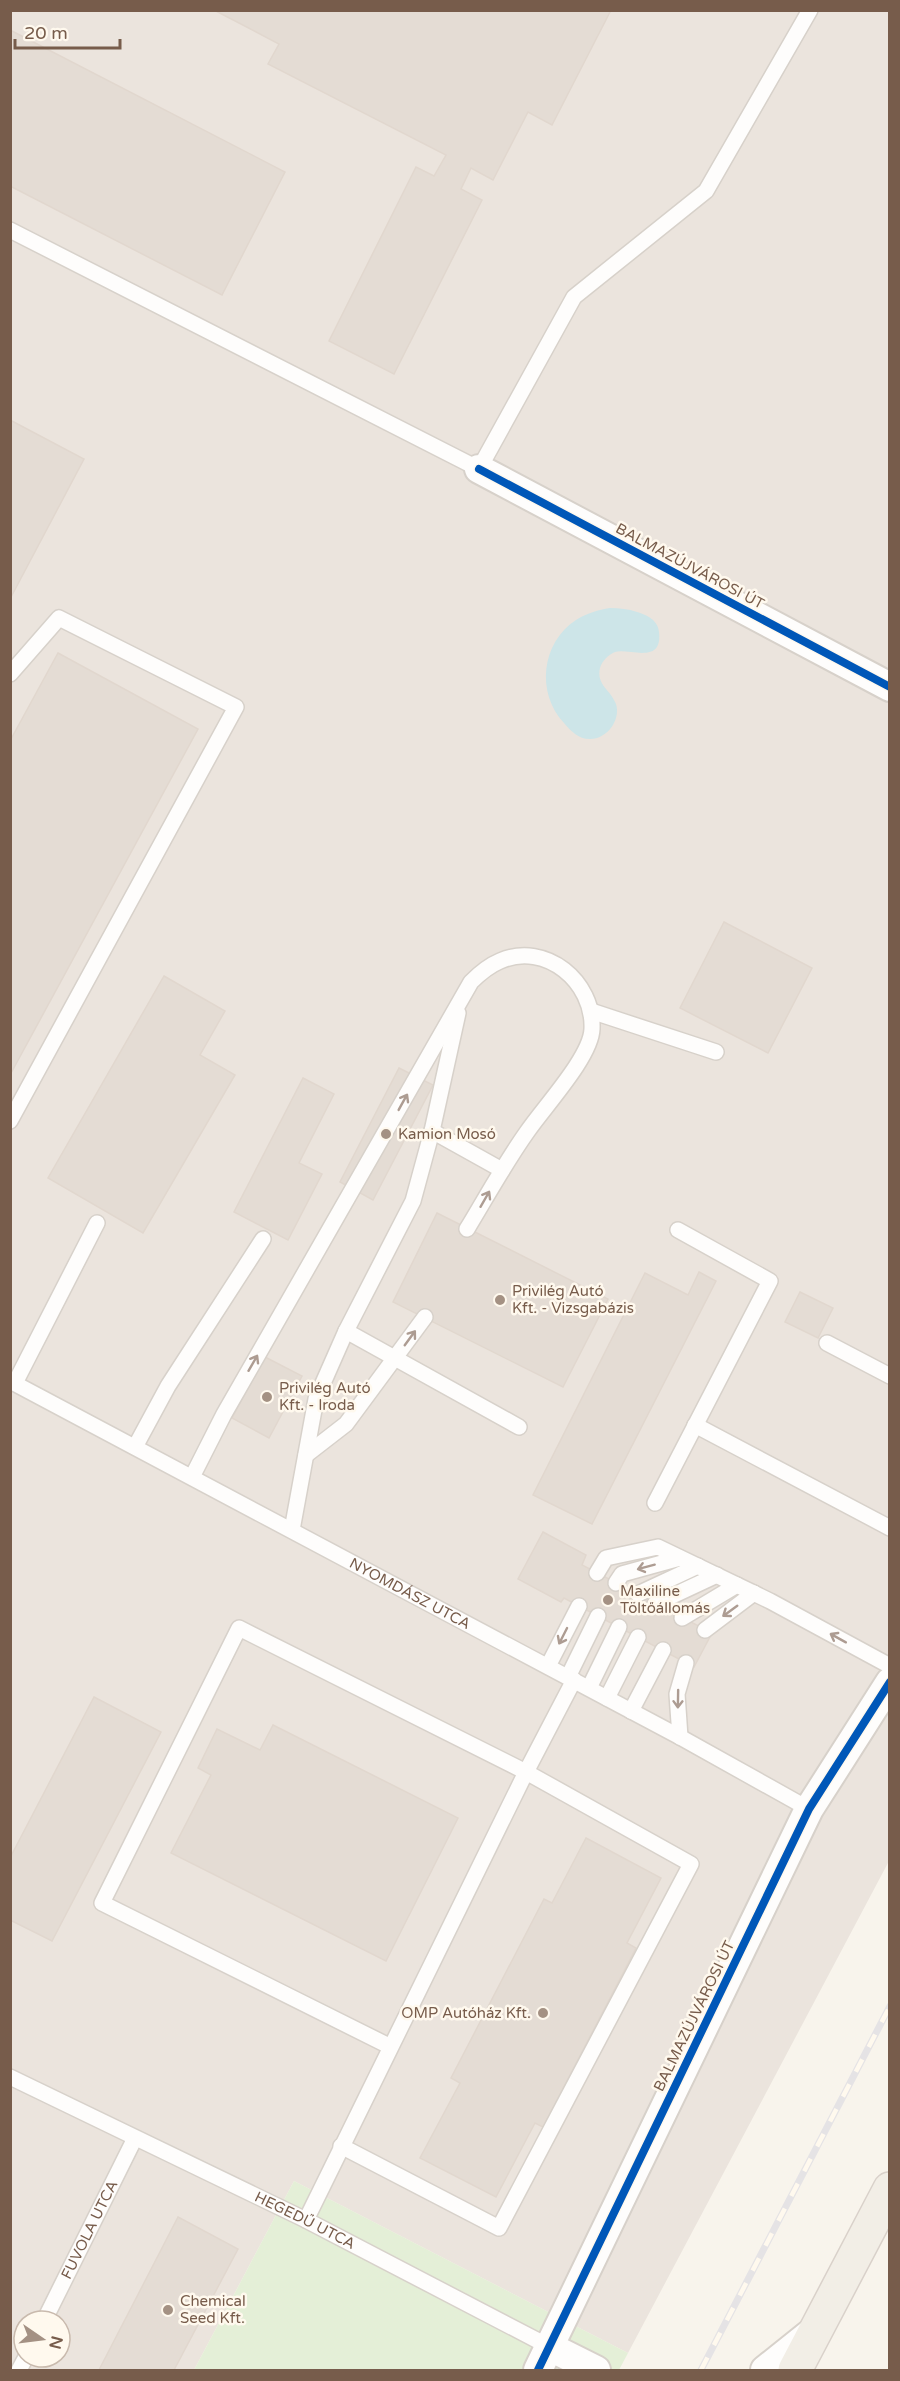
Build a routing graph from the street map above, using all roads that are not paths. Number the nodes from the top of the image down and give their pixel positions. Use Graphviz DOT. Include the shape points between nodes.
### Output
graph roads {
  1 [pos="810,10"];
  2 [pos="10,230"];
  3 [pos="479,469"];
  4 [pos="10,674"];
  5 [pos="890,687"];
  6 [pos="461,999"];
  7 [pos="591,1011"];
  8 [pos="716,1052"];
  9 [pos="10,1121"];
  10 [pos="432,1131"];
  11 [pos="502,1170"];
  12 [pos="97,1223"];
  13 [pos="467,1229"];
  14 [pos="678,1230"];
  15 [pos="263,1239"];
  16 [pos="425,1317"];
  17 [pos="346,1331"];
  18 [pos="827,1343"];
  19 [pos="394,1358"];
  20 [pos="890,1376"];
  21 [pos="13,1382"];
  22 [pos="695,1425"];
  23 [pos="519,1427"];
  24 [pos="135,1447"];
  25 [pos="306,1455"];
  26 [pos="192,1477"];
  27 [pos="655,1503"];
  28 [pos="890,1528"];
  29 [pos="292,1530"];
  30 [pos="680,1557"];
  31 [pos="698,1566"];
  32 [pos="597,1573"];
  33 [pos="717,1575"];
  34 [pos="616,1583"];
  35 [pos="737,1585"];
  36 [pos="754,1593"];
  37 [pos="638,1594"];
  38 [pos="656,1604"];
  39 [pos="579,1606"];
  40 [pos="598,1616"];
  41 [pos="682,1618"];
  42 [pos="619,1627"];
  43 [pos="705,1630"];
  44 [pos="638,1637"];
  45 [pos="663,1650"];
  46 [pos="686,1663"];
  47 [pos="548,1666"];
  48 [pos="890,1666"];
  49 [pos="571,1679"];
  50 [pos="890,1682"];
  51 [pos="589,1688"];
  52 [pos="607,1698"];
  53 [pos="631,1711"];
  54 [pos="681,1737"];
  55 [pos="526,1772"];
  56 [pos="809,1809"];
  57 [pos="389,2046"];
  58 [pos="10,2077"];
  59 [pos="135,2138"];
  60 [pos="342,2146"];
  61 [pos="890,2189"];
  62 [pos="306,2220"];
  63 [pos="50,2309"];
  64 [pos="817,2329"];
  65 [pos="544,2359"];
  66 [pos="596,2370"];
  67 [pos="765,2370"];
  68 [pos="795,2370"];
  1 -- 3 [label="lane" via="706,191 574,297"];
  2 -- 3 [label="lane"];
  3 -- 5 [label="street, BALMAZÚJVÁROSI ÚT"];
  4 -- 9 [label="lane" via="59,618 236,707"];
  6 -- 7 [label="lane" via="484,969 521,956 540,958 566,971 584,993"];
  6 -- 10 [label="lane"];
  26 -- 6 [label="lane, one-way" via="224,1414"];
  7 -- 8 [label="lane"];
  7 -- 11 [label="lane" via="587,1050"];
  10 -- 11 [label="lane"];
  10 -- 17 [label="lane" via="412,1201"];
  13 -- 11 [label="lane, one-way"];
  12 -- 21 [label="lane"];
  14 -- 22 [label="lane" via="770,1281"];
  15 -- 24 [label="lane" via="168,1386"];
  19 -- 16 [label="lane, one-way"];
  17 -- 19 [label="lane"];
  17 -- 25 [label="lane" via="316,1400"];
  18 -- 20 [label="lane"];
  19 -- 23 [label="lane"];
  19 -- 25 [label="lane" via="346,1425"];
  21 -- 24 [label="lane, NYOMDÁSZ UTCA"];
  22 -- 27 [label="lane"];
  22 -- 28 [label="lane"];
  24 -- 26 [label="lane, NYOMDÁSZ UTCA"];
  25 -- 29 [label="lane"];
  26 -- 29 [label="lane, NYOMDÁSZ UTCA"];
  29 -- 47 [label="lane, NYOMDÁSZ UTCA"];
  30 -- 31 [label="lane"];
  30 -- 32 [label="lane" via="658,1546 606,1558"];
  30 -- 34 [label="lane, one-way" via="622,1574"];
  31 -- 33 [label="lane"];
  31 -- 37 [label="lane"];
  33 -- 35 [label="lane"];
  33 -- 38 [label="lane"];
  35 -- 36 [label="lane"];
  35 -- 41 [label="lane"];
  36 -- 43 [label="lane, one-way"];
  48 -- 36 [label="lane, one-way"];
  39 -- 47 [label="lane, one-way"];
  40 -- 49 [label="lane"];
  42 -- 51 [label="lane"];
  44 -- 52 [label="lane"];
  45 -- 53 [label="lane"];
  46 -- 54 [label="lane, one-way" via="677,1694"];
  47 -- 49 [label="lane, NYOMDÁSZ UTCA"];
  49 -- 51 [label="lane, NYOMDÁSZ UTCA"];
  49 -- 55 [label="lane"];
  50 -- 56 [label="street, BALMAZÚJVÁROSI ÚT"];
  51 -- 52 [label="lane, NYOMDÁSZ UTCA"];
  52 -- 53 [label="lane, NYOMDÁSZ UTCA"];
  53 -- 54 [label="lane, NYOMDÁSZ UTCA"];
  54 -- 56 [label="lane, NYOMDÁSZ UTCA"];
  55 -- 57 [label="lane"];
  55 -- 57 [label="lane" via="239,1628 102,1903"];
  55 -- 60 [label="lane" via="691,1864 499,2228"];
  56 -- 65 [label="street, BALMAZÚJVÁROSI ÚT"];
  57 -- 60 [label="lane"];
  58 -- 59 [label="lane, HEGEDŰ UTCA"];
  59 -- 62 [label="lane, HEGEDŰ UTCA"];
  59 -- 63 [label="lane, FUVOLA UTCA"];
  60 -- 62 [label="lane"];
  61 -- 64 [label="main road"];
  62 -- 65 [label="lane, HEGEDŰ UTCA"];
  64 -- 67 [label="street"];
  64 -- 68 [label="main road"];
  65 -- 66 [label="street, HEGEDŰ UTCA"];
}
